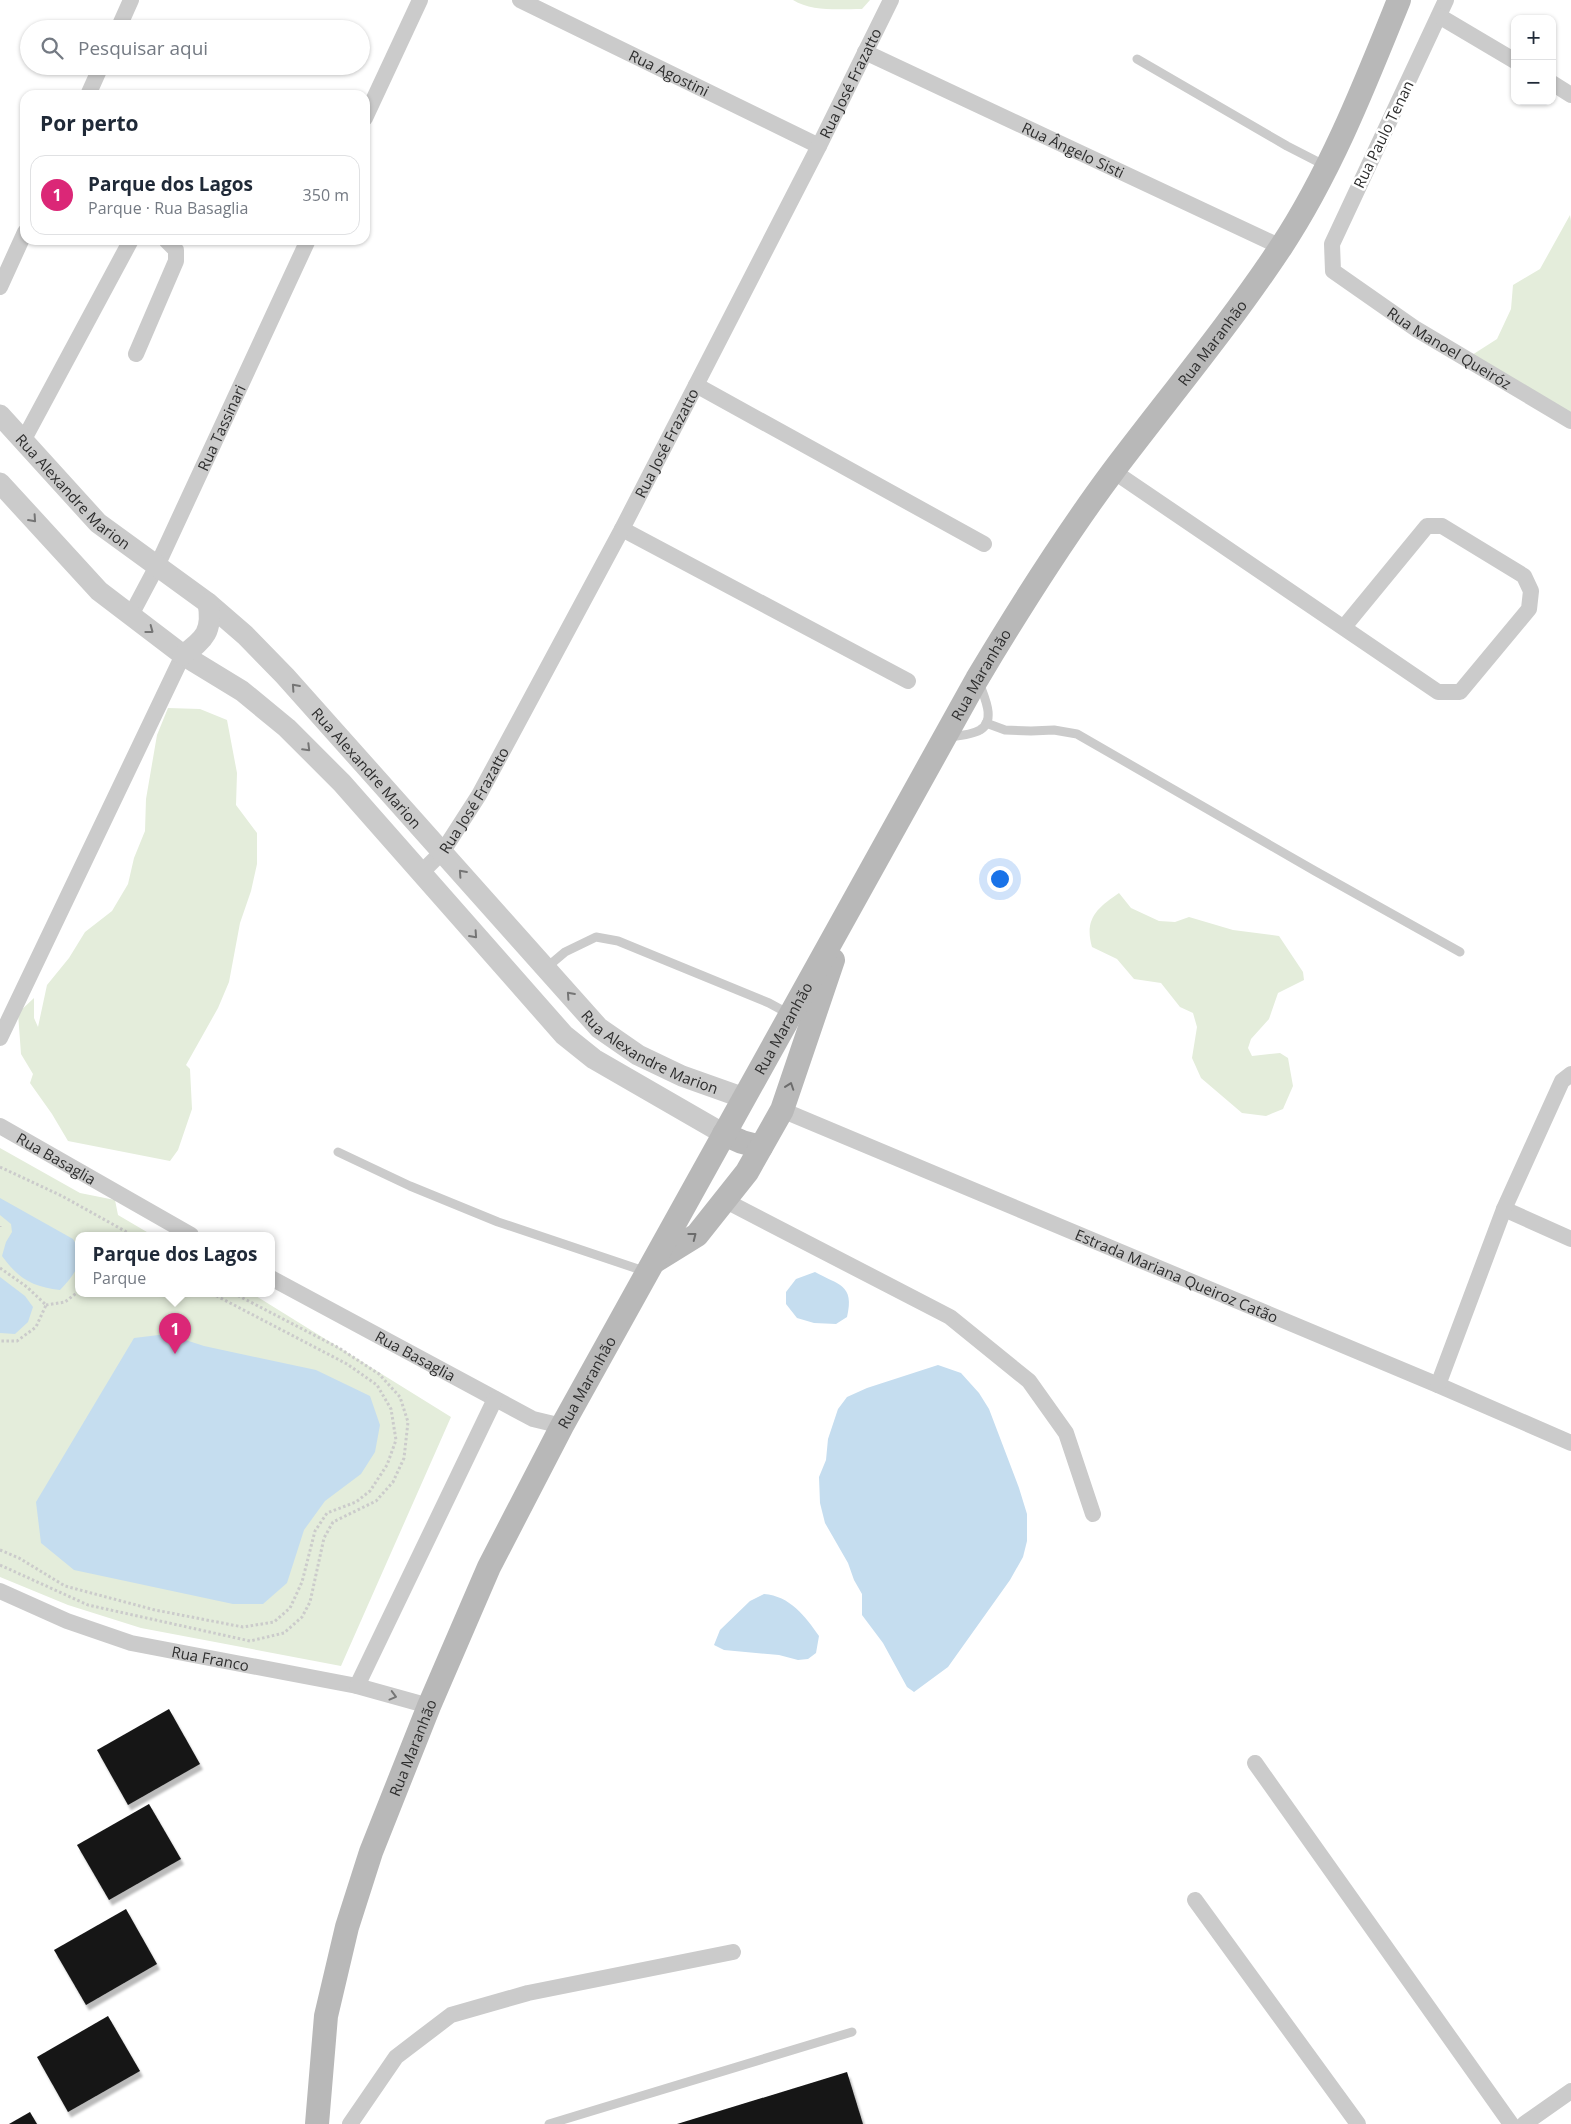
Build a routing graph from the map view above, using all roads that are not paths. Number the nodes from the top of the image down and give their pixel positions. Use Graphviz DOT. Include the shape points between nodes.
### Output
graph roads {
  1 [pos="131,0"];
  2 [pos="420,0"];
  3 [pos="520,0"];
  4 [pos="891,0"];
  5 [pos="1399,0"];
  6 [pos="1446,0"];
  7 [pos="1440,16"];
  8 [pos="122,20"];
  9 [pos="865,52"];
  10 [pos="1137,59"];
  11 [pos="1513,60"];
  12 [pos="97,75"];
  13 [pos="1556,85"];
  14 [pos="90,90"];
  15 [pos="1571,94"];
  16 [pos="370,107"];
  17 [pos="819,146"];
  18 [pos="1326,166"];
  19 [pos="20,243"];
  20 [pos="128,245"];
  21 [pos="171,245"];
  22 [pos="306,245"];
  23 [pos="1281,246"];
  24 [pos="1332,271"];
  25 [pos="0,287"];
  26 [pos="136,354"];
  27 [pos="696,385"];
  28 [pos="0,415"];
  29 [pos="1571,421"];
  30 [pos="23,442"];
  31 [pos="1113,471"];
  32 [pos="0,482"];
  33 [pos="622,529"];
  34 [pos="984,544"];
  35 [pos="157,566"];
  36 [pos="208,603"];
  37 [pos="131,616"];
  38 [pos="1344,626"];
  39 [pos="183,655"];
  40 [pos="977,679"];
  41 [pos="908,680"];
  42 [pos="986,723"];
  43 [pos="943,738"];
  44 [pos="442,851"];
  45 [pos="420,874"];
  46 [pos="848,911"];
  47 [pos="1460,952"];
  48 [pos="546,968"];
  49 [pos="791,1015"];
  50 [pos="0,1038"];
  51 [pos="1571,1074"];
  52 [pos="744,1098"];
  53 [pos="782,1110"];
  54 [pos="0,1126"];
  55 [pos="724,1134"];
  56 [pos="761,1147"];
  57 [pos="338,1152"];
  58 [pos="724,1200"];
  59 [pos="1504,1209"];
  60 [pos="186,1232"];
  61 [pos="1571,1239"];
  62 [pos="650,1267"];
  63 [pos="275,1280"];
  64 [pos="1438,1385"];
  65 [pos="495,1399"];
  66 [pos="562,1426"];
  67 [pos="1571,1443"];
  68 [pos="1093,1514"];
  69 [pos="0,1591"];
  70 [pos="357,1686"];
  71 [pos="430,1706"];
  72 [pos="1255,1763"];
  73 [pos="1195,1900"];
  74 [pos="732,1952"];
  75 [pos="852,2032"];
  76 [pos="1571,2091"];
  77 [pos="317,2124"];
  78 [pos="350,2124"];
  79 [pos="549,2124"];
  80 [pos="1358,2124"];
  81 [pos="1511,2124"];
  82 [pos="1524,2124"];
  1 -- 8 [label="street"];
  2 -- 16 [label="street"];
  3 -- 17 [label="street, Rua Agostini"];
  4 -- 9 [label="street, Rua José Frazatto"];
  5 -- 18 [label="main road, Rua Maranhão" via="1350,119"];
  6 -- 7 [label="street, Rua Paulo Tenan"];
  7 -- 11 [label="street"];
  7 -- 24 [label="street, Rua Paulo Tenan" via="1332,244"];
  9 -- 17 [label="street, Rua José Frazatto"];
  9 -- 23 [label="street, Rua Ângelo Sisti"];
  10 -- 18 [label="lane"];
  12 -- 14 [label="street"];
  13 -- 15 [label="street"];
  17 -- 27 [label="street, Rua José Frazatto"];
  18 -- 23 [label="main road, Rua Maranhão"];
  19 -- 25 [label="street"];
  20 -- 30 [label="street"];
  21 -- 26 [label="street" via="176,250 176,261"];
  22 -- 35 [label="street, Rua Tassinari"];
  23 -- 31 [label="main road, Rua Maranhão"];
  24 -- 29 [label="street, Rua Manoel Queiróz" via="1416,329"];
  27 -- 33 [label="street, Rua José Frazatto"];
  27 -- 34 [label="street"];
  28 -- 30 [label="street, Rua Alexandre Marion"];
  30 -- 35 [label="street, Rua Alexandre Marion" via="98,523"];
  31 -- 38 [label="street"];
  31 -- 40 [label="main road, Rua Maranhão" via="1036,581"];
  32 -- 37 [label="street, Rua Alexandre Marion, one-way" via="99,591"];
  33 -- 41 [label="street"];
  33 -- 44 [label="street, Rua José Frazatto" via="479,795"];
  35 -- 36 [label="street, Rua Alexandre Marion"];
  35 -- 37 [label="street, Rua Tassinari"];
  36 -- 39 [label="street" via="209,630"];
  44 -- 36 [label="street, Rua Alexandre Marion, one-way" via="285,676"];
  37 -- 39 [label="street, Rua Alexandre Marion, one-way"];
  38 -- 38 [label="street" via="1438,692 1460,692 1529,609 1531,591 1524,576 1442,526 1427,526"];
  39 -- 45 [label="street, Rua Alexandre Marion, one-way" via="242,691 287,728 342,783"];
  39 -- 50 [label="street"];
  40 -- 42 [label="lane" via="987,706"];
  40 -- 43 [label="main road, Rua Maranhão"];
  42 -- 43 [label="lane" via="980,730"];
  42 -- 47 [label="lane" via="1005,730 1054,730 1077,734"];
  43 -- 46 [label="main road, Rua Maranhão"];
  44 -- 45 [label="street, Rua José Frazatto"];
  48 -- 44 [label="street, Rua Alexandre Marion, one-way"];
  45 -- 55 [label="street, Rua Alexandre Marion, one-way" via="564,1035 594,1059"];
  46 -- 49 [label="main road, Rua Maranhão"];
  53 -- 46 [label="main road, one-way"];
  48 -- 49 [label="lane" via="565,952 596,937 611,939 760,999"];
  52 -- 48 [label="street, Rua Alexandre Marion, one-way" via="682,1076 638,1055 599,1028"];
  49 -- 52 [label="main road, Rua Maranhão"];
  51 -- 59 [label="street" via="1562,1081"];
  52 -- 53 [label="main road"];
  52 -- 55 [label="main road, Rua Maranhão"];
  53 -- 56 [label="main road"];
  53 -- 64 [label="street, Estrada Mariana Queiroz Catão"];
  54 -- 60 [label="street, Rua Basaglia"];
  55 -- 56 [label="main road"];
  55 -- 62 [label="main road, Rua Maranhão"];
  56 -- 58 [label="main road" via="747,1172"];
  57 -- 62 [label="lane" via="498,1222"];
  62 -- 58 [label="main road, one-way" via="696,1235"];
  58 -- 68 [label="street" via="950,1317 1029,1381 1066,1433"];
  59 -- 61 [label="street"];
  59 -- 64 [label="street"];
  62 -- 66 [label="main road, Rua Maranhão"];
  63 -- 65 [label="street, Rua Basaglia"];
  64 -- 67 [label="street, Estrada Mariana Queiroz Catão"];
  65 -- 66 [label="street, Rua Basaglia" via="532,1419"];
  65 -- 70 [label="street"];
  66 -- 71 [label="main road, Rua Maranhão" via="489,1568"];
  69 -- 70 [label="street, Rua Franco" via="67,1621 131,1643"];
  70 -- 71 [label="street, Rua Franco, one-way"];
  71 -- 77 [label="main road, Rua Maranhão" via="371,1852 347,1927 326,2016"];
  72 -- 81 [label="street"];
  73 -- 80 [label="street"];
  74 -- 78 [label="street" via="528,1993 450,2015 396,2057"];
  75 -- 79 [label="lane"];
  76 -- 82 [label="street"];
}
